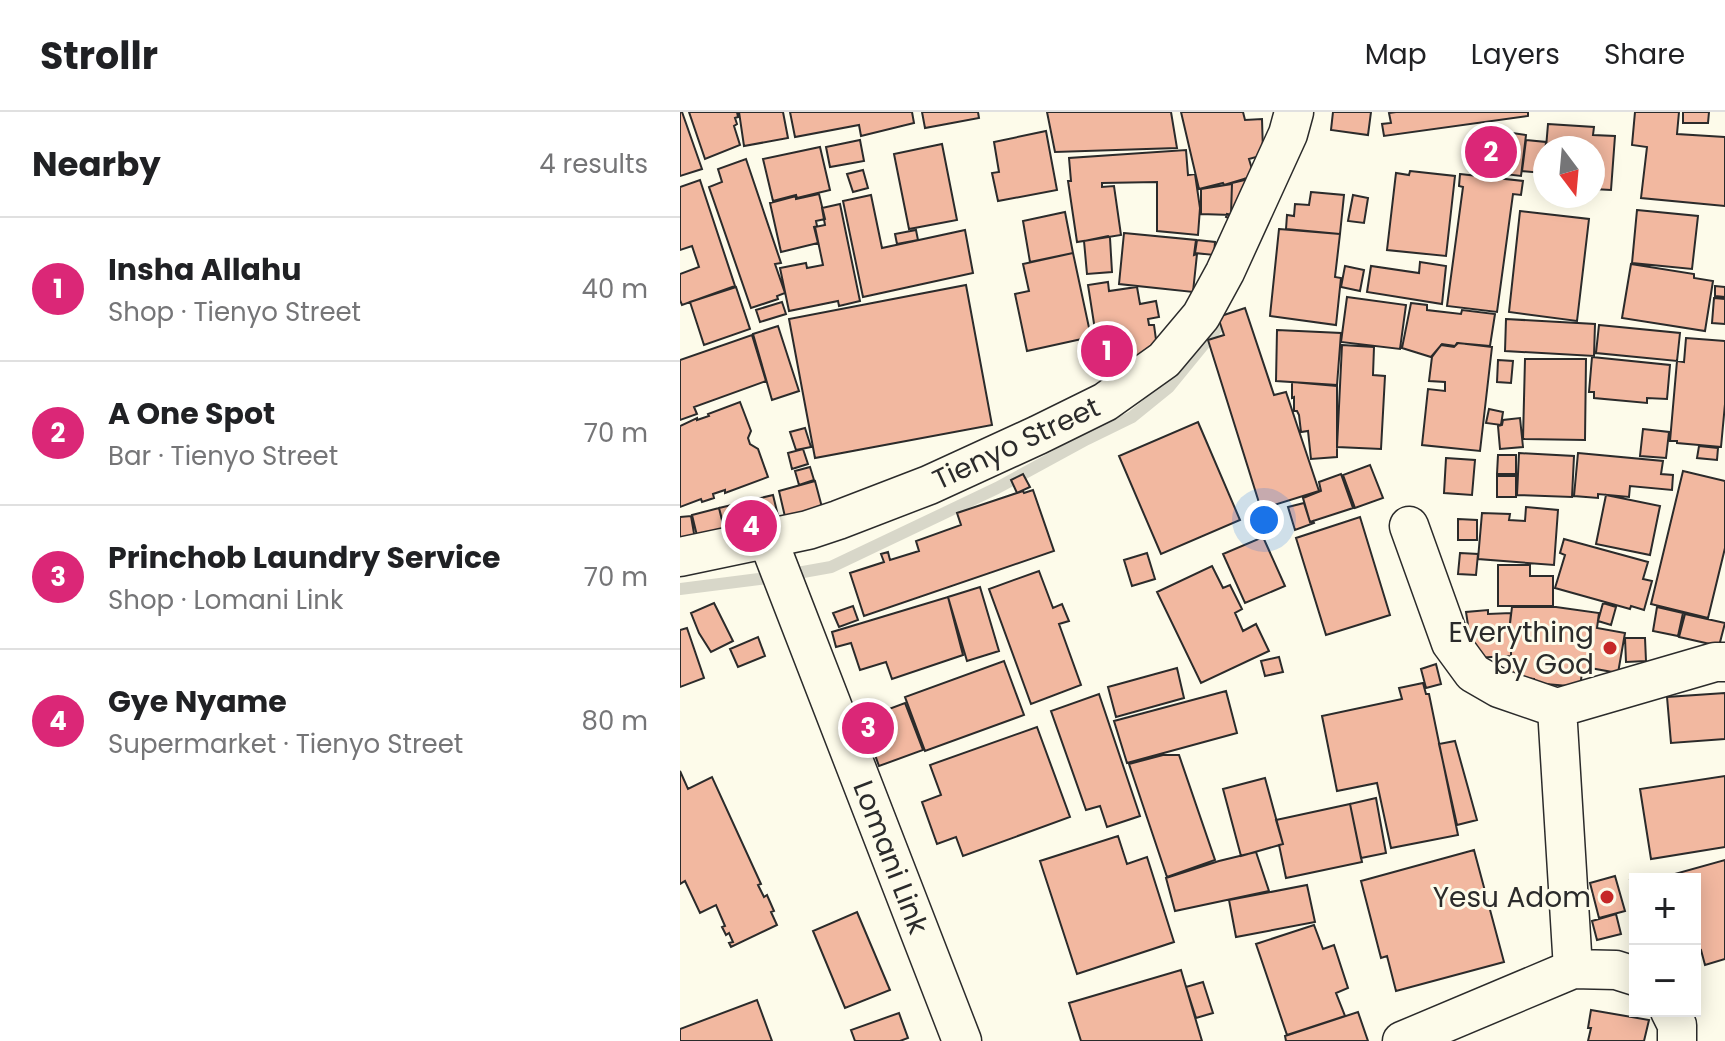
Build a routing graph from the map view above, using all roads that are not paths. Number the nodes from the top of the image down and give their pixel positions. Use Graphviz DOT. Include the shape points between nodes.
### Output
graph roads {
  1 [pos="1294,112"];
  2 [pos="1409,526"];
  3 [pos="768,540"];
  4 [pos="680,557"];
  5 [pos="1725,662"];
  6 [pos="1557,708"];
  7 [pos="1573,969"];
  8 [pos="1629,974"];
  9 [pos="1673,1017"];
  10 [pos="962,1041"];
  11 [pos="1402,1041"];
  12 [pos="1677,1041"];
  1 -- 3 [label="street, Tienyo Street" via="1225,272 1201,316 1164,360 1105,402 929,485"];
  2 -- 6 [label="street" via="1451,643 1473,673"];
  3 -- 4 [label="street, Tienyo Street"];
  3 -- 10 [label="street, Lomani Link"];
  5 -- 6 [label="street"];
  6 -- 7 [label="street"];
  7 -- 8 [label="street"];
  7 -- 11 [label="street"];
  9 -- 12 [label="street"];
}
